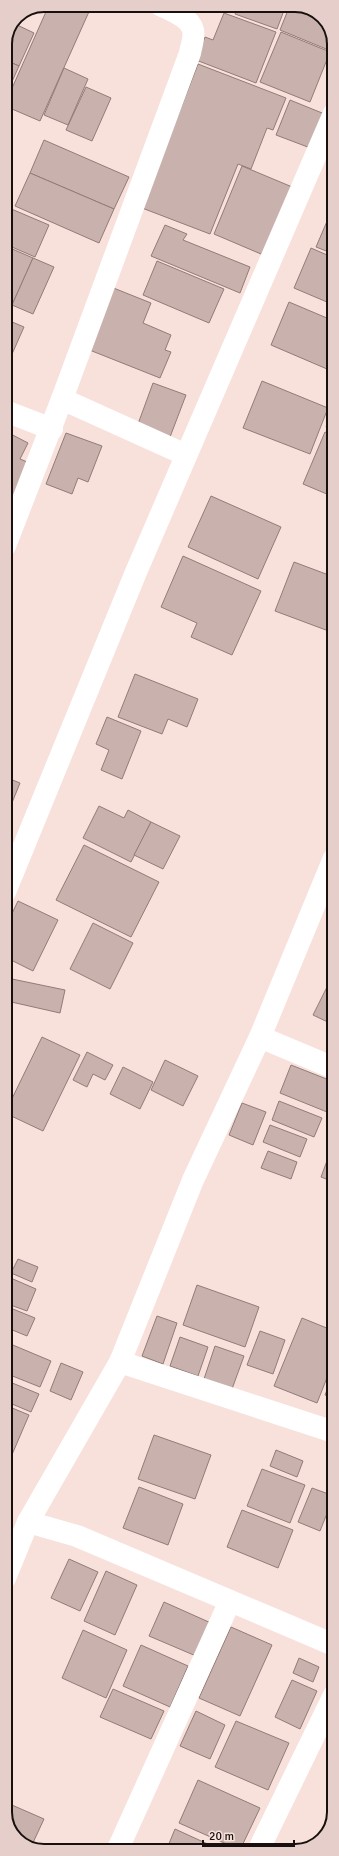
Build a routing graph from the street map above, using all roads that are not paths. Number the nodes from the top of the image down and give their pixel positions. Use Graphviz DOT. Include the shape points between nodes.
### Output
graph roads {
  1 [pos="173,12"];
  2 [pos="327,129"];
  3 [pos="62,399"];
  4 [pos="12,414"];
  5 [pos="52,428"];
  6 [pos="186,455"];
  7 [pos="12,528"];
  8 [pos="12,875"];
  9 [pos="327,875"];
  10 [pos="260,1037"];
  11 [pos="327,1065"];
  12 [pos="120,1362"];
  13 [pos="327,1430"];
  14 [pos="28,1522"];
  15 [pos="12,1561"];
  16 [pos="230,1601"];
  17 [pos="327,1642"];
  18 [pos="327,1709"];
  19 [pos="120,1844"];
  20 [pos="261,1844"];
  1 -- 3 [label="street" via="184,18 194,31 190,53"];
  2 -- 6 [label="street"];
  3 -- 5 [label="street"];
  3 -- 6 [label="street"];
  4 -- 5 [label="street"];
  5 -- 7 [label="street"];
  6 -- 8 [label="street"];
  9 -- 10 [label="street"];
  10 -- 11 [label="street"];
  10 -- 12 [label="street" via="193,1180"];
  12 -- 13 [label="street"];
  12 -- 14 [label="street"];
  14 -- 15 [label="street"];
  14 -- 16 [label="street" via="77,1536"];
  16 -- 17 [label="street"];
  16 -- 19 [label="street"];
  18 -- 20 [label="street"];
}
